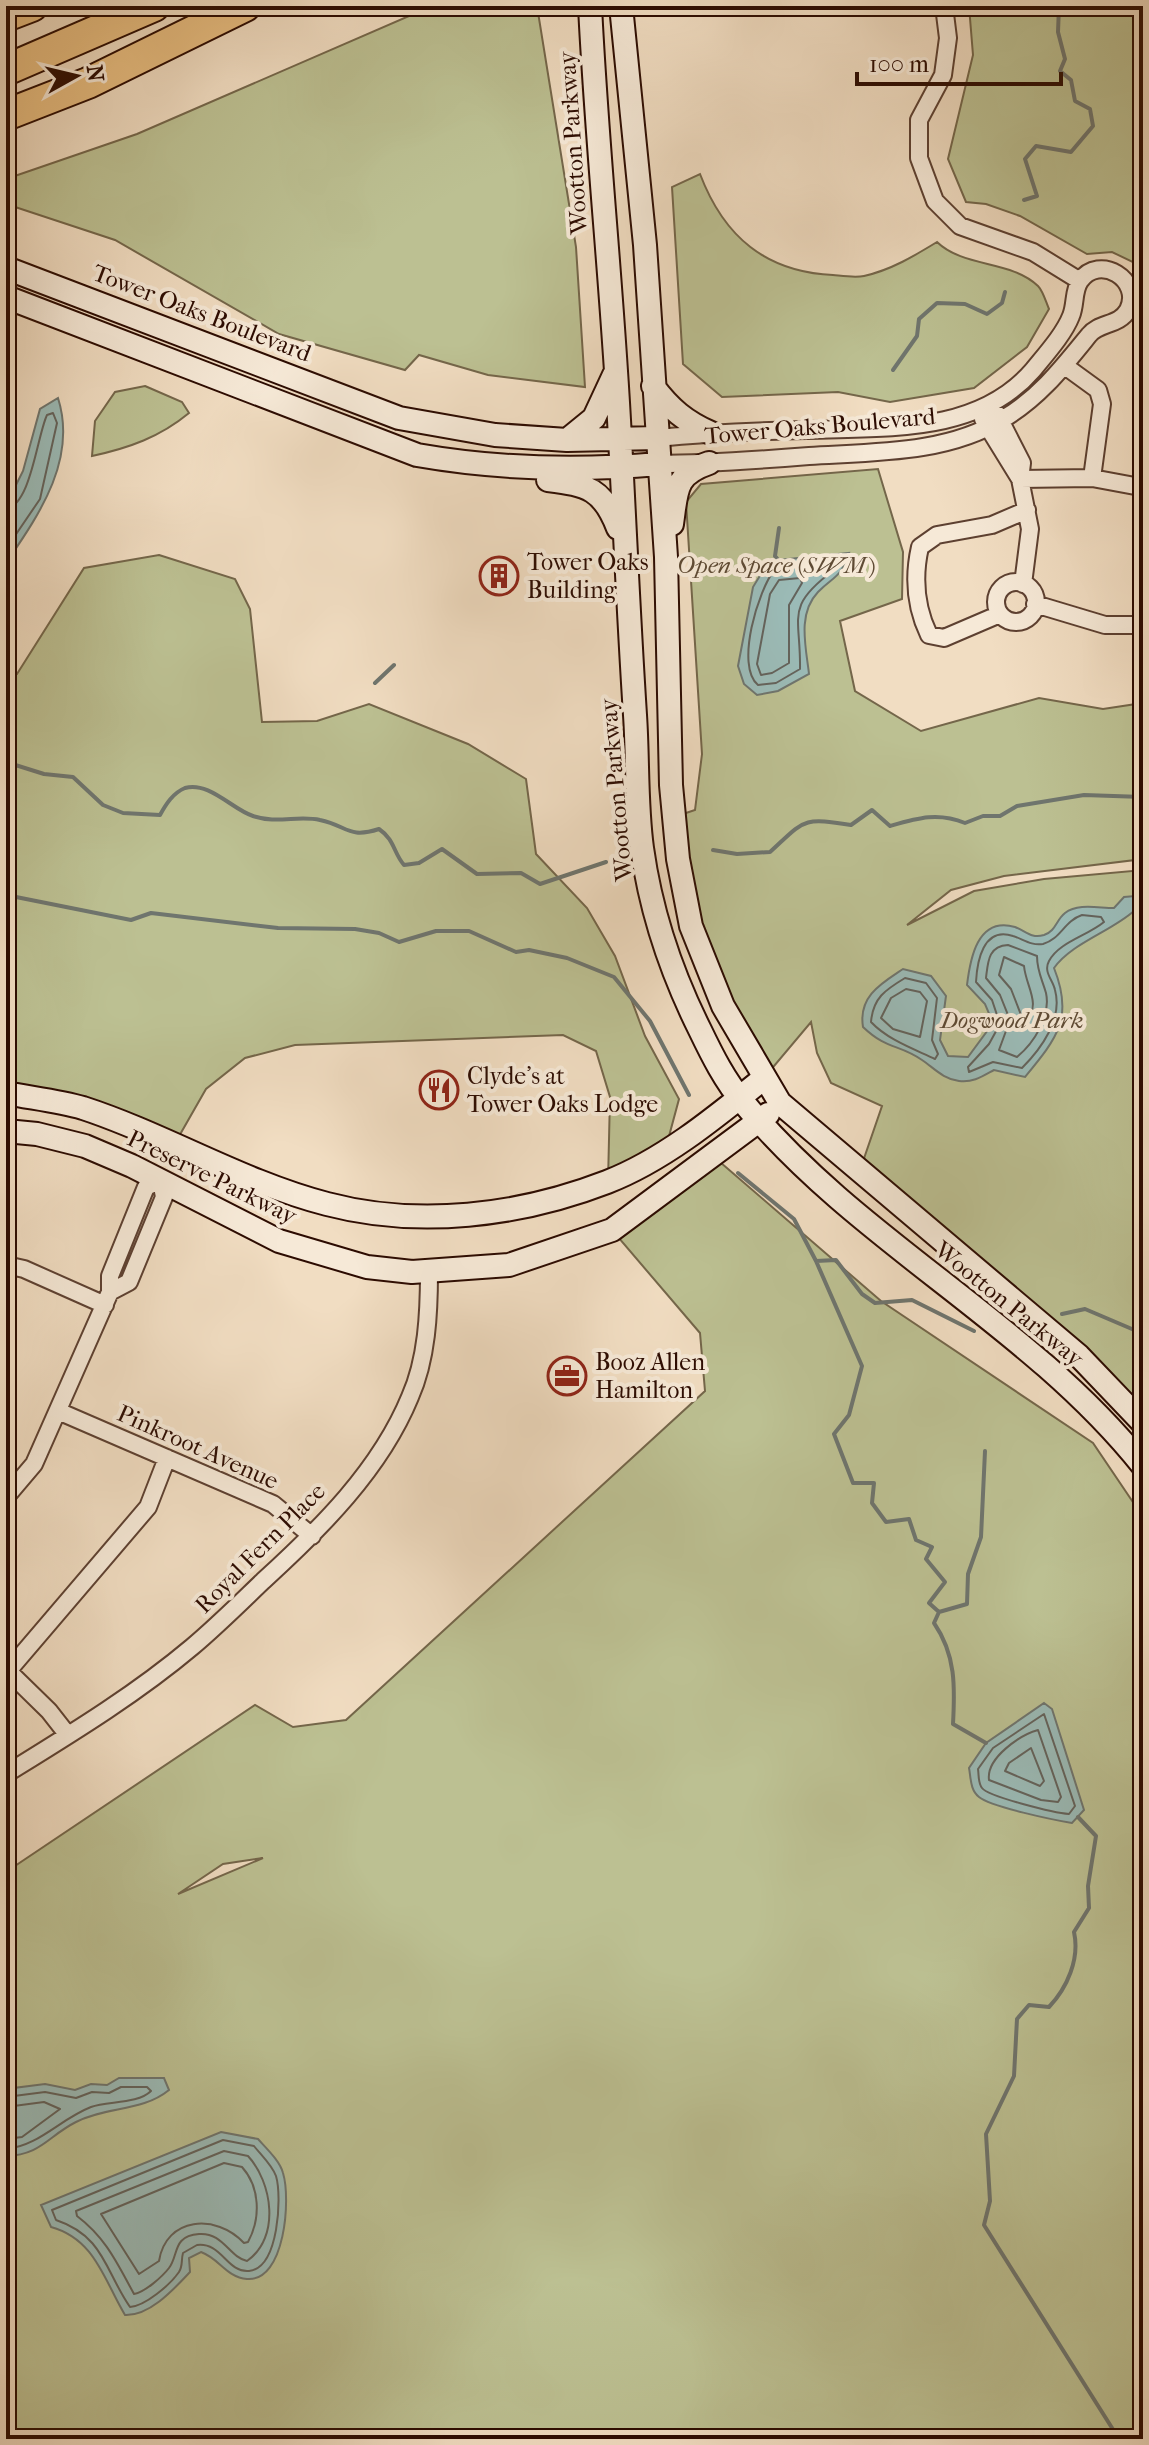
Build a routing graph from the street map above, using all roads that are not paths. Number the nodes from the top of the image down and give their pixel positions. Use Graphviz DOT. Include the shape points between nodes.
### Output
graph roads {
  1 [pos="32,6"];
  2 [pos="154,6"];
  3 [pos="245,6"];
  4 [pos="590,6"];
  5 [pos="621,6"];
  6 [pos="944,6"];
  7 [pos="6,16"];
  8 [pos="6,70"];
  9 [pos="6,115"];
  10 [pos="6,268"];
  11 [pos="1080,281"];
  12 [pos="6,297"];
  13 [pos="1133,305"];
  14 [pos="1143,317"];
  15 [pos="1065,366"];
  16 [pos="616,371"];
  17 [pos="653,386"];
  18 [pos="985,405"];
  19 [pos="994,424"];
  20 [pos="711,433"];
  21 [pos="657,438"];
  22 [pos="620,439"];
  23 [pos="567,440"];
  24 [pos="709,463"];
  25 [pos="468,464"];
  26 [pos="659,464"];
  27 [pos="621,467"];
  28 [pos="1092,478"];
  29 [pos="1020,479"];
  30 [pos="1135,486"];
  31 [pos="1027,510"];
  32 [pos="623,541"];
  33 [pos="666,557"];
  34 [pos="1023,584"];
  35 [pos="1035,604"];
  36 [pos="1000,614"];
  37 [pos="1143,625"];
  38 [pos="764,1078"];
  39 [pos="6,1093"];
  40 [pos="739,1098"];
  41 [pos="780,1103"];
  42 [pos="760,1122"];
  43 [pos="6,1131"];
  44 [pos="174,1145"];
  45 [pos="161,1180"];
  46 [pos="6,1265"];
  47 [pos="429,1272"];
  48 [pos="107,1299"];
  49 [pos="58,1411"];
  50 [pos="1143,1423"];
  51 [pos="167,1458"];
  52 [pos="1143,1466"];
  53 [pos="6,1497"];
  54 [pos="312,1536"];
  55 [pos="7,1670"];
  56 [pos="67,1734"];
  57 [pos="6,1774"];
  1 -- 7 [label="highway"];
  2 -- 8 [label="highway"];
  3 -- 9 [label="highway" via="88,83"];
  4 -- 16 [label="main road, Wootton Parkway"];
  5 -- 17 [label="main road, Wootton Parkway"];
  6 -- 11 [label="street" via="948,38 943,75 919,120 919,158 935,201 960,226 1033,252"];
  10 -- 23 [label="main road, Tower Oaks Boulevard" via="399,418 495,435"];
  11 -- 13 [label="street" via="1095,270 1113,271 1127,282"];
  11 -- 18 [label="street, Tower Oaks Boulevard" via="1070,319 1047,352 1031,372"];
  12 -- 25 [label="main road, Tower Oaks Boulevard" via="417,455"];
  13 -- 14 [label="street"];
  13 -- 15 [label="street, Tower Oaks Boulevard" via="1090,333"];
  15 -- 19 [label="street, Tower Oaks Boulevard" via="1033,400"];
  15 -- 28 [label="street" via="1098,390 1102,404"];
  16 -- 22 [label="main road, Wootton Parkway"];
  16 -- 23 [label="main road" via="597,414"];
  17 -- 20 [label="main road" via="672,410"];
  17 -- 21 [label="main road, Wootton Parkway"];
  18 -- 19 [label="street"];
  18 -- 20 [label="street, Tower Oaks Boulevard" via="955,419 879,429"];
  19 -- 24 [label="street, Tower Oaks Boulevard" via="933,446"];
  19 -- 29 [label="street" via="1022,463"];
  20 -- 21 [label="street, Tower Oaks Boulevard"];
  21 -- 22 [label="main road, Tower Oaks Boulevard"];
  21 -- 26 [label="main road, Wootton Parkway"];
  22 -- 23 [label="main road, Tower Oaks Boulevard"];
  22 -- 27 [label="main road, Wootton Parkway"];
  24 -- 26 [label="street, Tower Oaks Boulevard"];
  24 -- 33 [label="main road" via="688,471 680,482"];
  25 -- 27 [label="main road, Tower Oaks Boulevard"];
  25 -- 32 [label="main road" via="585,487 609,506"];
  26 -- 27 [label="main road, Tower Oaks Boulevard"];
  26 -- 33 [label="main road, Wootton Parkway"];
  27 -- 32 [label="main road, Wootton Parkway"];
  28 -- 29 [label="street"];
  28 -- 30 [label="street"];
  29 -- 31 [label="street"];
  31 -- 34 [label="street" via="1028,569"];
  31 -- 36 [label="street" via="992,525 937,535 920,547 915,568 918,613 929,635 944,638"];
  32 -- 40 [label="main road, Wootton Parkway" via="642,846 657,927 675,981"];
  33 -- 38 [label="main road, Wootton Parkway" via="671,785 691,926 723,1006"];
  34 -- 35 [label="street"];
  34 -- 36 [label="street" via="1008,583 999,591"];
  35 -- 36 [label="street" via="1022,621"];
  35 -- 37 [label="street" via="1105,625"];
  38 -- 40 [label="main road, Preserve Parkway"];
  38 -- 41 [label="main road, Wootton Parkway"];
  39 -- 44 [label="main road, Preserve Parkway" via="82,1108"];
  40 -- 42 [label="main road, Wootton Parkway"];
  40 -- 44 [label="main road, Preserve Parkway" via="665,1151 608,1182 518,1207 439,1218 326,1204"];
  41 -- 42 [label="main road, Preserve Parkway"];
  41 -- 50 [label="main road, Wootton Parkway" via="1079,1356"];
  42 -- 47 [label="main road, Preserve Parkway" via="612,1230 509,1265"];
  42 -- 52 [label="main road, Wootton Parkway" via="849,1210 1061,1378"];
  43 -- 45 [label="main road, Preserve Parkway" via="85,1146"];
  44 -- 45 [label="main road"];
  45 -- 47 [label="main road, Preserve Parkway" via="279,1241 367,1267"];
  45 -- 48 [label="street" via="164,1197 129,1282"];
  46 -- 48 [label="street"];
  47 -- 54 [label="street, Royal Fern Place" via="429,1309 410,1398 355,1486"];
  48 -- 49 [label="street"];
  49 -- 51 [label="street, Pinkroot Avenue"];
  49 -- 53 [label="street" via="34,1464"];
  51 -- 54 [label="street, Pinkroot Avenue" via="273,1504"];
  51 -- 55 [label="street" via="148,1507"];
  54 -- 56 [label="street, Royal Fern Place" via="191,1648"];
  55 -- 56 [label="street"];
  56 -- 57 [label="street, Royal Fern Place"];
}
